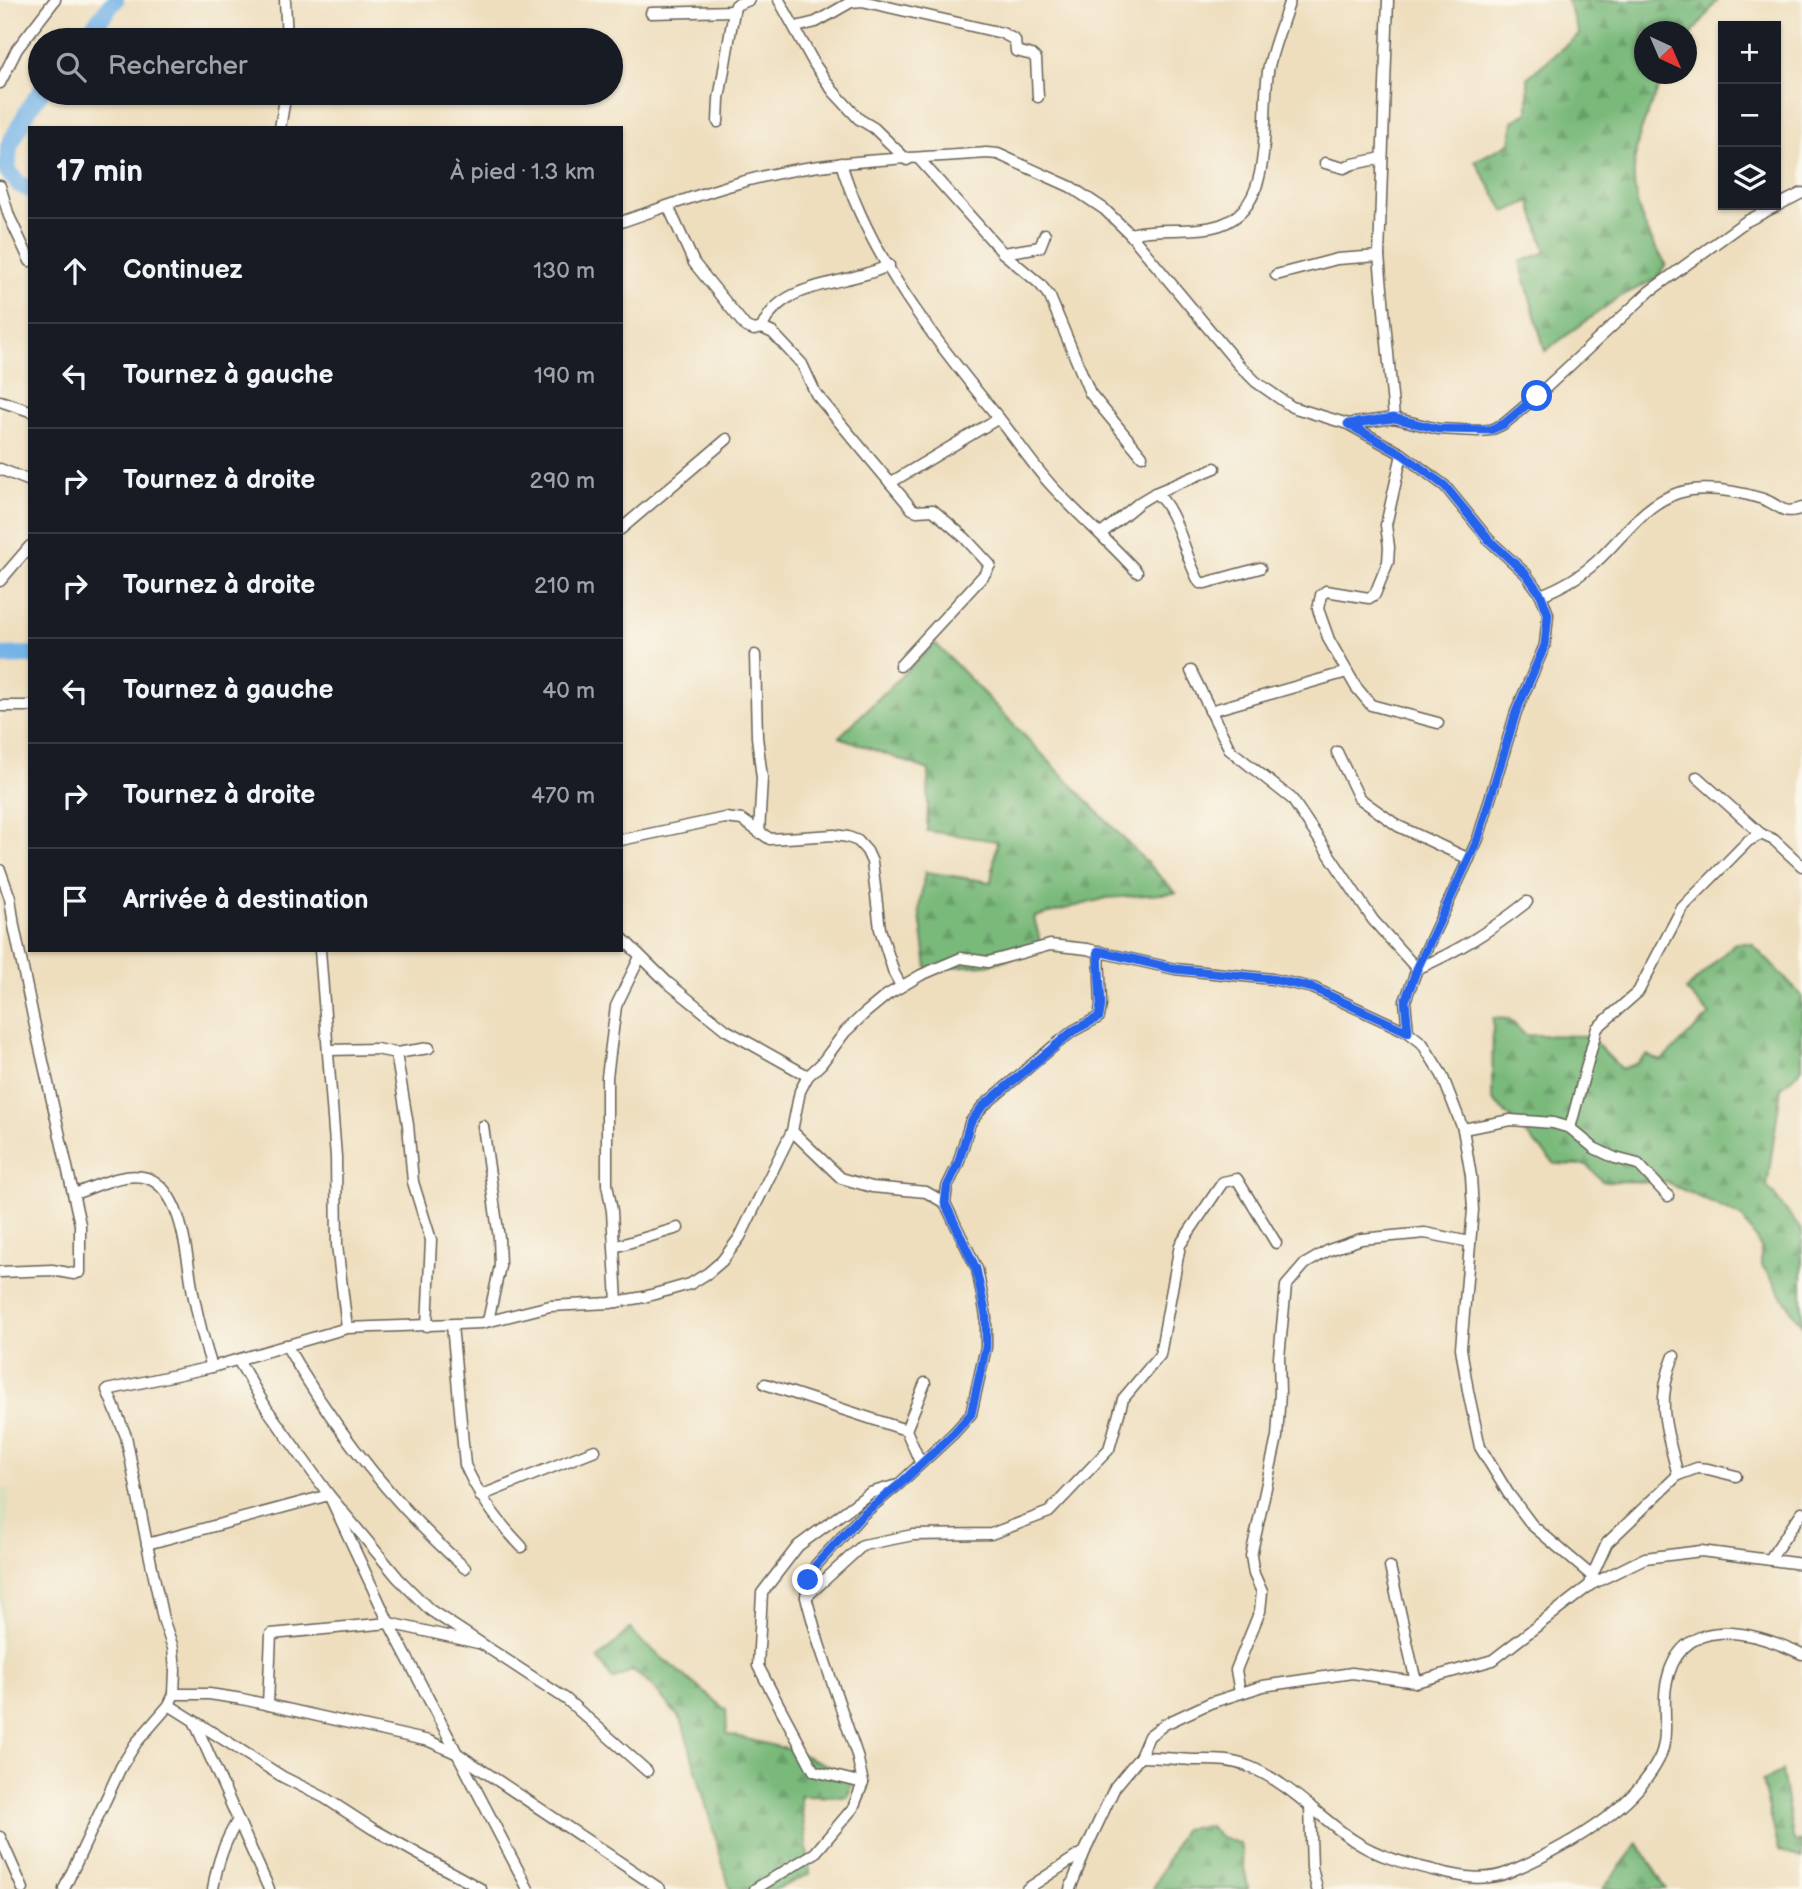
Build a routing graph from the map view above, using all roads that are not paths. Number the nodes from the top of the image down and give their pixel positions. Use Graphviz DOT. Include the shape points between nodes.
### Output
graph roads {
  1 [pos="55,0"];
  2 [pos="285,0"];
  3 [pos="749,0"];
  4 [pos="779,0"];
  5 [pos="1290,0"];
  6 [pos="1388,0"];
  7 [pos="855,1"];
  8 [pos="734,11"];
  9 [pos="651,13"];
  10 [pos="796,27"];
  11 [pos="32,28"];
  12 [pos="286,28"];
  13 [pos="28,33"];
  14 [pos="0,83"];
  15 [pos="1038,97"];
  16 [pos="284,105"];
  17 [pos="718,122"];
  18 [pos="280,126"];
  19 [pos="1382,158"];
  20 [pos="919,159"];
  21 [pos="907,160"];
  22 [pos="841,163"];
  23 [pos="1325,163"];
  24 [pos="0,186"];
  25 [pos="1802,193"];
  26 [pos="668,206"];
  27 [pos="623,221"];
  28 [pos="1045,234"];
  29 [pos="1130,234"];
  30 [pos="1003,253"];
  31 [pos="1379,256"];
  32 [pos="28,257"];
  33 [pos="889,265"];
  34 [pos="1276,275"];
  35 [pos="762,328"];
  36 [pos="0,401"];
  37 [pos="28,410"];
  38 [pos="999,418"];
  39 [pos="1394,418"];
  40 [pos="1348,424"];
  41 [pos="727,439"];
  42 [pos="1402,454"];
  43 [pos="1142,456"];
  44 [pos="1216,468"];
  45 [pos="0,469"];
  46 [pos="28,480"];
  47 [pos="890,483"];
  48 [pos="1155,494"];
  49 [pos="1802,508"];
  50 [pos="623,526"];
  51 [pos="1101,534"];
  52 [pos="28,548"];
  53 [pos="1261,568"];
  54 [pos="1137,572"];
  55 [pos="0,581"];
  56 [pos="1541,595"];
  57 [pos="755,655"];
  58 [pos="900,666"];
  59 [pos="1191,671"];
  60 [pos="1346,672"];
  61 [pos="0,706"];
  62 [pos="28,706"];
  63 [pos="1210,711"];
  64 [pos="1438,723"];
  65 [pos="1336,752"];
  66 [pos="1698,777"];
  67 [pos="759,833"];
  68 [pos="1760,834"];
  69 [pos="623,840"];
  70 [pos="1469,859"];
  71 [pos="1802,866"];
  72 [pos="0,870"];
  73 [pos="1527,902"];
  74 [pos="623,939"];
  75 [pos="1098,951"];
  76 [pos="320,952"];
  77 [pos="640,957"];
  78 [pos="1417,969"];
  79 [pos="901,986"];
  80 [pos="1408,1032"];
  81 [pos="429,1048"];
  82 [pos="329,1050"];
  83 [pos="396,1052"];
  84 [pos="808,1076"];
  85 [pos="483,1126"];
  86 [pos="1570,1128"];
  87 [pos="1463,1129"];
  88 [pos="792,1132"];
  89 [pos="74,1194"];
  90 [pos="1668,1196"];
  91 [pos="945,1203"];
  92 [pos="678,1228"];
  93 [pos="1470,1242"];
  94 [pos="1276,1243"];
  95 [pos="614,1247"];
  96 [pos="0,1272"];
  97 [pos="617,1302"];
  98 [pos="488,1321"];
  99 [pos="452,1325"];
  100 [pos="427,1326"];
  101 [pos="347,1328"];
  102 [pos="286,1345"];
  103 [pos="1674,1356"];
  104 [pos="238,1360"];
  105 [pos="212,1367"];
  106 [pos="925,1383"];
  107 [pos="765,1384"];
  108 [pos="906,1430"];
  109 [pos="596,1450"];
  110 [pos="920,1462"];
  111 [pos="1678,1475"];
  112 [pos="1736,1476"];
  113 [pos="900,1484"];
  114 [pos="329,1495"];
  115 [pos="480,1496"];
  116 [pos="1802,1512"];
  117 [pos="147,1544"];
  118 [pos="522,1547"];
  119 [pos="1770,1559"];
  120 [pos="1802,1564"];
  121 [pos="1390,1567"];
  122 [pos="465,1568"];
  123 [pos="1591,1581"];
  124 [pos="806,1597"];
  125 [pos="389,1623"];
  126 [pos="485,1645"];
  127 [pos="1802,1654"];
  128 [pos="1416,1682"];
  129 [pos="1240,1693"];
  130 [pos="174,1694"];
  131 [pos="169,1705"];
  132 [pos="268,1705"];
  133 [pos="195,1724"];
  134 [pos="458,1754"];
  135 [pos="1140,1757"];
  136 [pos="647,1772"];
  137 [pos="863,1783"];
  138 [pos="1310,1806"];
  139 [pos="238,1820"];
  140 [pos="0,1837"];
  141 [pos="1085,1852"];
  142 [pos="23,1889"];
  143 [pos="64,1889"];
  144 [pos="213,1889"];
  145 [pos="269,1889"];
  146 [pos="481,1889"];
  147 [pos="528,1889"];
  148 [pos="660,1889"];
  149 [pos="755,1889"];
  150 [pos="1027,1889"];
  151 [pos="1070,1889"];
  152 [pos="1317,1889"];
  1 -- 11 [label="street"];
  2 -- 12 [label="street"];
  3 -- 8 [label="street" via="736,5"];
  4 -- 10 [label="street"];
  5 -- 29 [label="street" via="1269,65 1264,158 1244,209 1219,226"];
  6 -- 19 [label="street"];
  7 -- 10 [label="street"];
  7 -- 15 [label="street" via="1012,37 1016,51 1036,59"];
  8 -- 9 [label="street"];
  8 -- 17 [label="street"];
  10 -- 21 [label="street" via="833,91"];
  13 -- 14 [label="street"];
  16 -- 18 [label="street"];
  19 -- 23 [label="street" via="1344,168"];
  19 -- 31 [label="street"];
  20 -- 21 [label="street"];
  20 -- 29 [label="street" via="986,153 1008,158 1071,187"];
  20 -- 30 [label="street"];
  21 -- 22 [label="street"];
  22 -- 26 [label="street" via="732,184"];
  22 -- 33 [label="street" via="850,192"];
  24 -- 32 [label="street"];
  25 -- 39 [label="street" via="1745,222 1650,291 1504,424 1478,431 1438,429"];
  26 -- 27 [label="street"];
  26 -- 35 [label="street" via="694,263 746,327"];
  28 -- 30 [label="street" via="1040,247"];
  29 -- 40 [label="street" via="1256,382 1292,407"];
  30 -- 43 [label="street" via="1050,297 1090,393"];
  31 -- 34 [label="street" via="1337,259"];
  31 -- 39 [label="street"];
  33 -- 35 [label="street" via="793,296 770,312"];
  33 -- 38 [label="street" via="959,371"];
  35 -- 47 [label="street" via="773,333 802,364 817,394"];
  36 -- 37 [label="street"];
  38 -- 47 [label="street"];
  38 -- 51 [label="street" via="1050,484"];
  39 -- 40 [label="street"];
  40 -- 42 [label="street"];
  41 -- 50 [label="street"];
  42 -- 56 [label="street" via="1445,486"];
  42 -- 60 [label="street" via="1386,525 1388,562 1375,594 1369,598 1331,590 1320,599 1320,619"];
  44 -- 48 [label="street"];
  45 -- 46 [label="street"];
  47 -- 58 [label="street" via="912,509 933,510 990,565"];
  48 -- 51 [label="street"];
  48 -- 53 [label="street" via="1182,537 1200,583"];
  49 -- 56 [label="street" via="1786,512 1763,499 1711,489 1674,494 1653,506 1596,563"];
  51 -- 54 [label="street"];
  52 -- 55 [label="street"];
  56 -- 70 [label="street" via="1548,614 1545,645 1516,712 1493,796"];
  57 -- 67 [label="street" via="762,778"];
  59 -- 63 [label="street"];
  60 -- 63 [label="street"];
  60 -- 64 [label="street" via="1371,705"];
  61 -- 62 [label="street"];
  63 -- 78 [label="street" via="1230,750 1292,799 1373,920"];
  65 -- 70 [label="street" via="1359,798 1398,826"];
  66 -- 68 [label="street"];
  67 -- 69 [label="street" via="742,820 725,818"];
  67 -- 79 [label="street" via="777,839 834,835 858,841 872,862 880,929"];
  68 -- 71 [label="street" via="1774,840"];
  68 -- 86 [label="street" via="1682,908 1638,992 1597,1028"];
  70 -- 78 [label="street"];
  72 -- 89 [label="street" via="10,898"];
  73 -- 78 [label="street" via="1455,953"];
  74 -- 77 [label="street"];
  75 -- 79 [label="street" via="1050,945 988,962 961,958"];
  75 -- 80 [label="street" via="1175,969 1313,988"];
  75 -- 91 [label="street" via="1099,1017 1073,1031 982,1107 970,1123"];
  76 -- 82 [label="street"];
  77 -- 84 [label="street" via="726,1030"];
  77 -- 95 [label="street" via="616,1006 607,1077 607,1184"];
  78 -- 80 [label="street" via="1405,1001"];
  79 -- 84 [label="street" via="845,1032"];
  80 -- 87 [label="street" via="1422,1043 1442,1076"];
  81 -- 83 [label="street"];
  82 -- 83 [label="street"];
  82 -- 101 [label="street" via="337,1245"];
  83 -- 100 [label="street" via="413,1182 431,1240"];
  84 -- 88 [label="street" via="800,1091"];
  85 -- 98 [label="street" via="500,1266"];
  86 -- 87 [label="street" via="1511,1120"];
  86 -- 90 [label="street" via="1594,1148 1638,1164"];
  87 -- 93 [label="street" via="1471,1176"];
  88 -- 91 [label="street" via="841,1178 872,1187 926,1192"];
  88 -- 97 [label="street" via="753,1215 722,1261 690,1284"];
  89 -- 96 [label="street" via="80,1224 80,1272"];
  89 -- 105 [label="street" via="119,1178 146,1178 161,1186 179,1220"];
  91 -- 110 [label="street" via="983,1291 986,1347 971,1414"];
  92 -- 95 [label="street"];
  93 -- 123 [label="street" via="1461,1348 1480,1447 1532,1525"];
  93 -- 129 [label="street" via="1425,1233 1361,1239 1305,1264 1286,1286 1277,1437 1251,1556 1262,1592 1260,1611 1236,1670"];
  94 -- 124 [label="street" via="1237,1179 1223,1182 1180,1245 1160,1355 1123,1399 1110,1449 1049,1512 991,1534 913,1535 863,1545"];
  95 -- 97 [label="street"];
  97 -- 98 [label="street" via="550,1306"];
  98 -- 99 [label="street"];
  99 -- 100 [label="street"];
  99 -- 115 [label="street" via="465,1465"];
  100 -- 101 [label="street"];
  101 -- 102 [label="street"];
  102 -- 104 [label="street"];
  102 -- 122 [label="street" via="393,1496"];
  103 -- 111 [label="street" via="1662,1402"];
  104 -- 105 [label="street"];
  104 -- 114 [label="street"];
  105 -- 117 [label="street" via="107,1390 125,1436"];
  106 -- 108 [label="street"];
  107 -- 108 [label="street"];
  108 -- 110 [label="street"];
  109 -- 115 [label="street"];
  110 -- 113 [label="street"];
  111 -- 112 [label="street" via="1697,1468"];
  111 -- 123 [label="street" via="1607,1543"];
  113 -- 124 [label="street" via="863,1514 816,1565"];
  113 -- 137 [label="street" via="870,1493 798,1546 762,1592 758,1666 814,1771"];
  114 -- 117 [label="street"];
  114 -- 125 [label="street"];
  114 -- 126 [label="street" via="430,1610"];
  115 -- 118 [label="street"];
  116 -- 119 [label="street"];
  117 -- 130 [label="street" via="173,1648"];
  119 -- 120 [label="street"];
  119 -- 123 [label="street" via="1701,1551 1645,1558"];
  121 -- 128 [label="street"];
  123 -- 128 [label="street" via="1493,1660"];
  124 -- 137 [label="street"];
  125 -- 126 [label="street"];
  125 -- 132 [label="street" via="271,1634"];
  125 -- 134 [label="street"];
  126 -- 136 [label="street" via="566,1699"];
  127 -- 138 [label="street" via="1741,1633 1716,1632 1695,1640 1683,1649 1669,1674 1665,1738 1649,1776 1631,1797 1576,1839 1507,1873 1483,1879 1464,1877 1397,1861 1355,1842"];
  128 -- 129 [label="street" via="1352,1673"];
  129 -- 135 [label="street" via="1157,1728"];
  130 -- 131 [label="street"];
  130 -- 132 [label="street"];
  131 -- 133 [label="street"];
  131 -- 143 [label="street" via="121,1767"];
  132 -- 134 [label="street" via="429,1741"];
  133 -- 139 [label="street"];
  133 -- 146 [label="street"];
  134 -- 147 [label="street"];
  134 -- 148 [label="street"];
  135 -- 138 [label="street" via="1227,1759 1252,1768"];
  135 -- 141 [label="street" via="1115,1787"];
  137 -- 149 [label="street" via="853,1808 815,1853"];
  138 -- 152 [label="street"];
  139 -- 144 [label="street" via="222,1849"];
  139 -- 145 [label="street"];
  140 -- 142 [label="street"];
  141 -- 150 [label="street"];
  141 -- 151 [label="street"];
}
